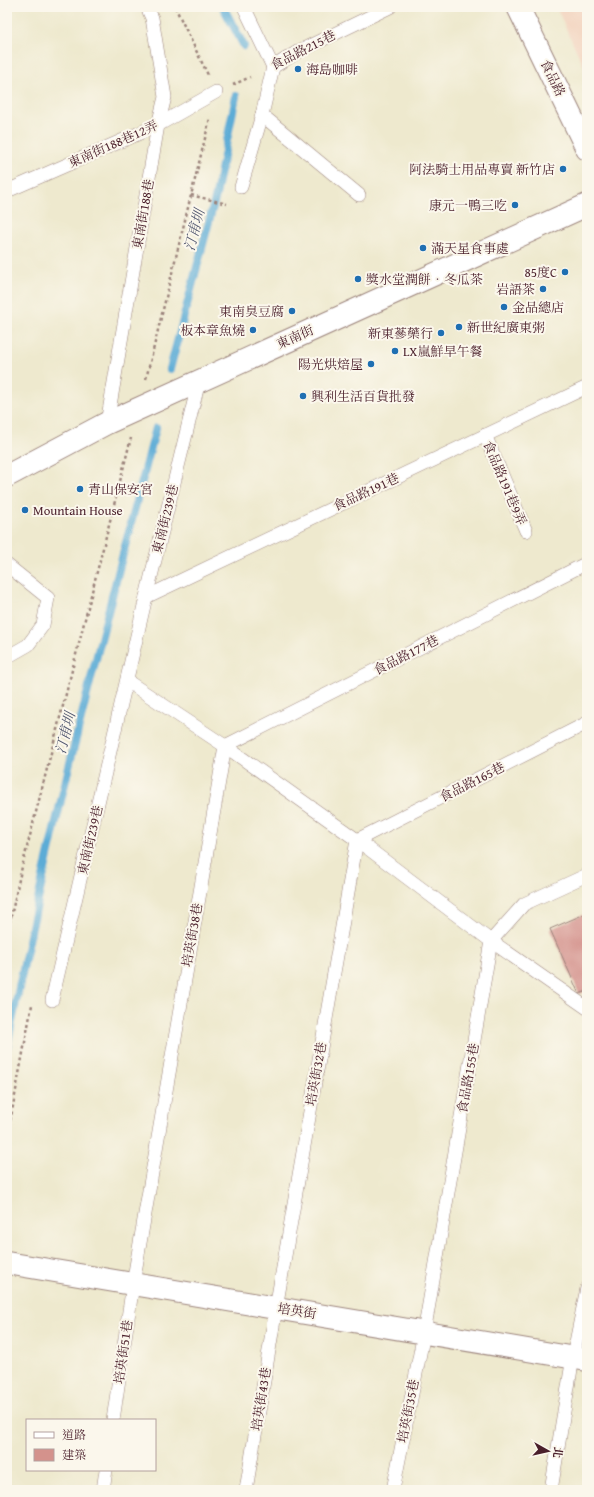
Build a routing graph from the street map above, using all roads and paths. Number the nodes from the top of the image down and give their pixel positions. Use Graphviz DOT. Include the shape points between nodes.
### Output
graph roads {
  1 [pos="147,7"];
  2 [pos="175,7"];
  3 [pos="244,7"];
  4 [pos="390,7"];
  5 [pos="518,7"];
  6 [pos="273,67"];
  7 [pos="216,92"];
  8 [pos="262,116"];
  9 [pos="158,125"];
  10 [pos="587,149"];
  11 [pos="241,187"];
  12 [pos="7,191"];
  13 [pos="191,195"];
  14 [pos="360,195"];
  15 [pos="227,204"];
  16 [pos="587,205"];
  17 [pos="199,381"];
  18 [pos="587,387"];
  19 [pos="138,409"];
  20 [pos="107,423"];
  21 [pos="485,435"];
  22 [pos="7,476"];
  23 [pos="526,532"];
  24 [pos="587,563"];
  25 [pos="7,564"];
  26 [pos="146,597"];
  27 [pos="7,657"];
  28 [pos="127,681"];
  29 [pos="587,723"];
  30 [pos="225,746"];
  31 [pos="357,840"];
  32 [pos="587,875"];
  33 [pos="7,934"];
  34 [pos="491,941"];
  35 [pos="52,1000"];
  36 [pos="33,1001"];
  37 [pos="587,1008"];
  38 [pos="7,1138"];
  39 [pos="7,1263"];
  40 [pos="133,1284"];
  41 [pos="587,1288"];
  42 [pos="276,1308"];
  43 [pos="424,1333"];
  44 [pos="580,1358"];
  45 [pos="113,1419"];
  46 [pos="106,1471"];
  47 [pos="103,1490"];
  48 [pos="246,1490"];
  49 [pos="392,1490"];
  50 [pos="551,1490"];
  1 -- 9 [label="lane, 東南街188巷" via="152,18 165,97"];
  2 -- 7 [label="path"];
  3 -- 6 [label="lane"];
  4 -- 6 [label="lane, 食品路215巷" via="299,51"];
  5 -- 10 [label="street, 食品路"];
  6 -- 7 [label="path, 食品路215巷"];
  6 -- 8 [label="lane"];
  7 -- 9 [label="lane, 東南街188巷12弄"];
  7 -- 13 [label="path"];
  8 -- 11 [label="lane"];
  8 -- 14 [label="lane"];
  9 -- 12 [label="lane, 東南街188巷12弄"];
  9 -- 20 [label="lane, 東南街188巷"];
  13 -- 15 [label="path"];
  13 -- 19 [label="path"];
  16 -- 17 [label="street, 東南街"];
  17 -- 19 [label="street, 東南街"];
  17 -- 26 [label="lane, 東南街239巷"];
  18 -- 21 [label="lane, 食品路191巷"];
  19 -- 20 [label="street, 東南街"];
  19 -- 33 [label="path"];
  20 -- 22 [label="street, 東南街"];
  21 -- 23 [label="lane, 食品路191巷9弄"];
  21 -- 26 [label="lane, 食品路191巷"];
  24 -- 30 [label="lane, 食品路177巷"];
  25 -- 27 [label="lane" via="48,598 43,625 28,645"];
  26 -- 28 [label="lane, 東南街239巷"];
  28 -- 30 [label="lane"];
  28 -- 35 [label="lane, 東南街239巷"];
  29 -- 31 [label="lane, 食品路165巷"];
  30 -- 31 [label="lane"];
  30 -- 40 [label="lane, 培英街38巷"];
  31 -- 34 [label="lane"];
  31 -- 42 [label="lane, 培英街32巷"];
  32 -- 34 [label="lane" via="524,904"];
  34 -- 37 [label="lane"];
  34 -- 43 [label="lane, 食品路155巷"];
  36 -- 38 [label="path"];
  39 -- 40 [label="street, 培英街"];
  40 -- 42 [label="street, 培英街"];
  40 -- 45 [label="lane, 培英街51巷"];
  41 -- 44 [label="lane"];
  42 -- 43 [label="street, 培英街"];
  42 -- 48 [label="lane, 培英街43巷"];
  43 -- 44 [label="street, 培英街"];
  43 -- 49 [label="lane, 培英街35巷"];
  44 -- 50 [label="lane"];
  46 -- 47 [label="lane"];
}
